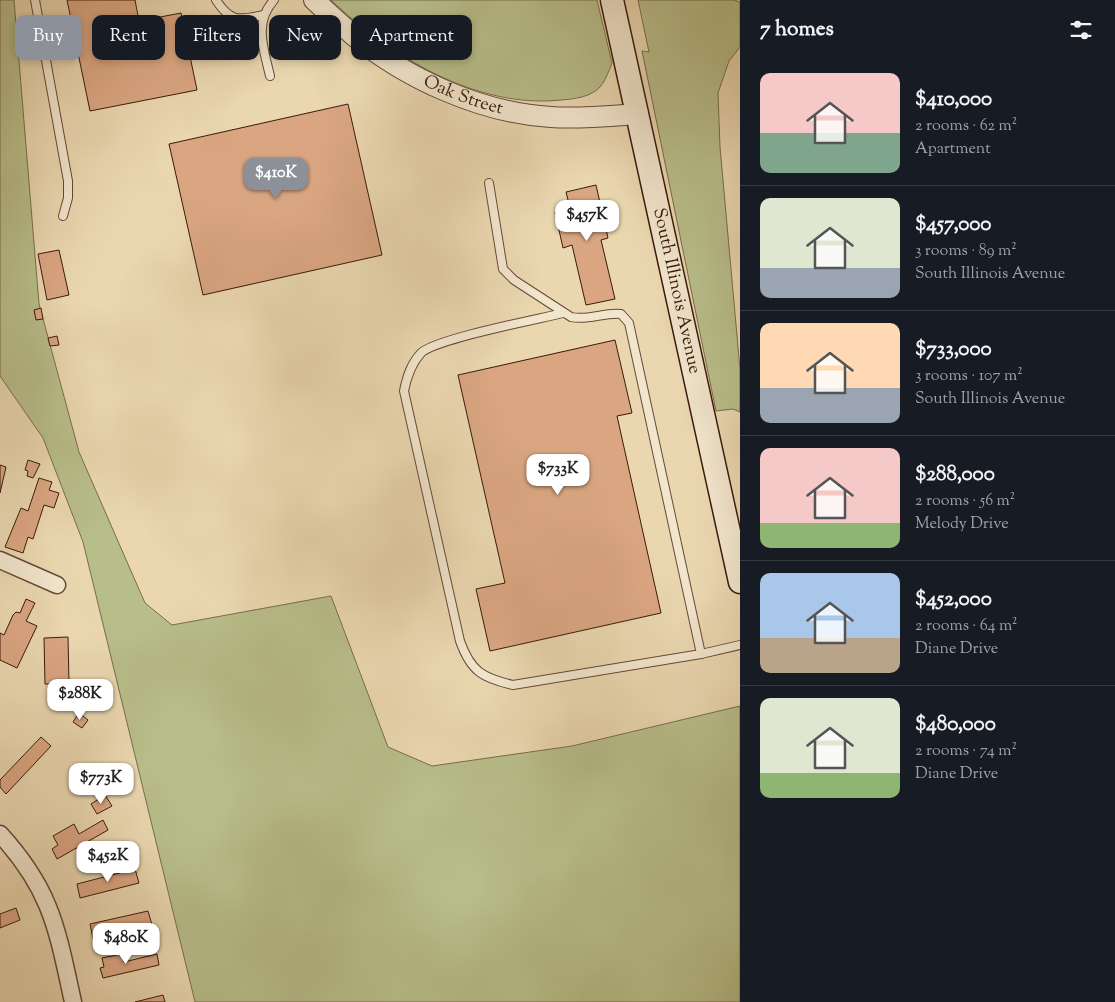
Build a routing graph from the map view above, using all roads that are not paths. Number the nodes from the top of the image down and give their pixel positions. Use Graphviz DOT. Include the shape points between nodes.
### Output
graph roads {
  1 [pos="35,0"];
  2 [pos="216,0"];
  3 [pos="274,0"];
  4 [pos="314,0"];
  5 [pos="612,0"];
  6 [pos="264,15"];
  7 [pos="270,76"];
  8 [pos="638,114"];
  9 [pos="489,183"];
  10 [pos="63,216"];
  11 [pos="563,313"];
  12 [pos="0,560"];
  13 [pos="740,582"];
  14 [pos="57,586"];
  15 [pos="740,646"];
  16 [pos="702,654"];
  17 [pos="0,834"];
  18 [pos="73,1002"];
  1 -- 10 [label="lane" via="68,181"];
  2 -- 6 [label="lane" via="225,14 240,20"];
  3 -- 6 [label="lane"];
  4 -- 8 [label="street, Oak Street" via="354,35 403,69 484,104 548,117"];
  5 -- 8 [label="main road, South Illinois Avenue"];
  6 -- 7 [label="lane" via="260,31"];
  8 -- 13 [label="main road, South Illinois Avenue"];
  9 -- 11 [label="lane" via="503,269"];
  11 -- 16 [label="lane" via="580,319 621,314 629,322"];
  11 -- 16 [label="lane" via="445,341 422,351 408,371 404,391 466,659 478,672 492,680 513,685"];
  12 -- 14 [label="street"];
  15 -- 16 [label="lane"];
  17 -- 18 [label="street" via="33,874 45,895 56,925"];
}
